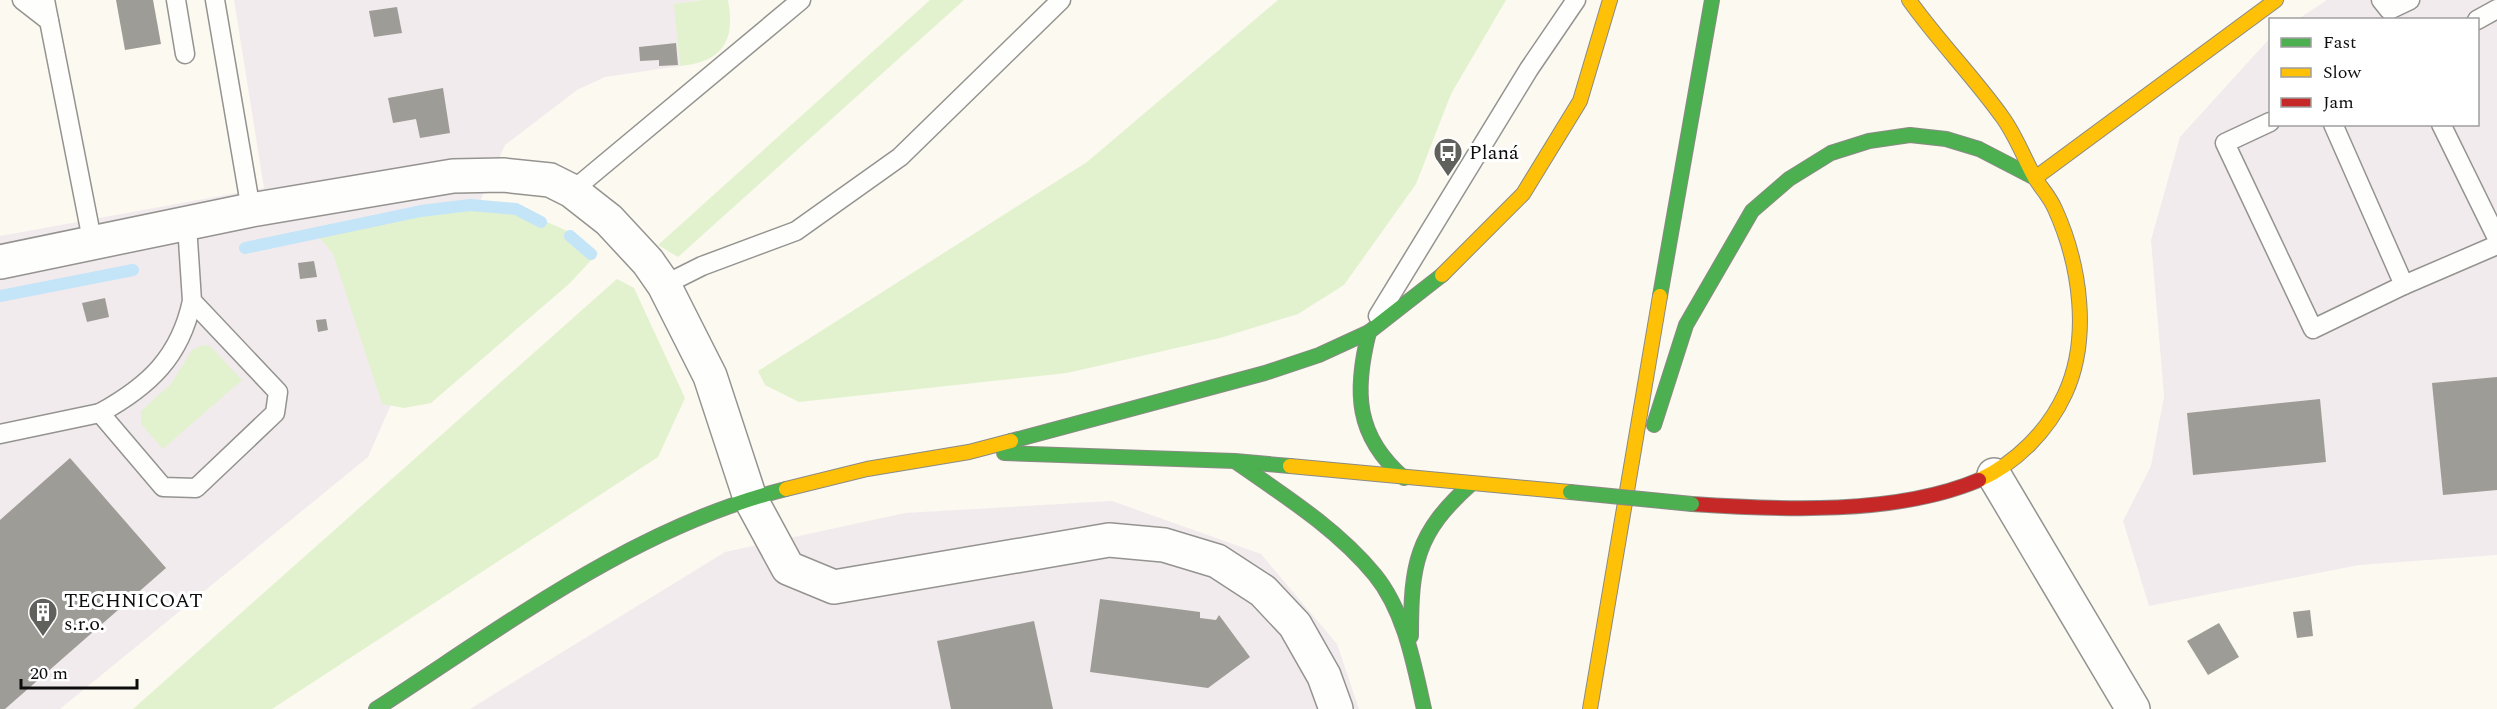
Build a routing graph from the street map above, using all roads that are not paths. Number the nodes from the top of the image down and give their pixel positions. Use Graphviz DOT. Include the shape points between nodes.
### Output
graph roads {
  1 [pos="22,0"];
  2 [pos="45,0"];
  3 [pos="176,0"];
  4 [pos="215,0"];
  5 [pos="801,0"];
  6 [pos="1061,0"];
  7 [pos="1576,0"];
  8 [pos="1610,0"];
  9 [pos="1712,0"];
  10 [pos="1909,0"];
  11 [pos="2276,0"];
  12 [pos="2410,0"];
  13 [pos="2497,9"];
  14 [pos="2387,10"];
  15 [pos="2479,18"];
  16 [pos="49,21"];
  17 [pos="185,54"];
  18 [pos="2269,123"];
  19 [pos="2334,126"];
  20 [pos="2442,126"];
  21 [pos="2036,178"];
  22 [pos="572,191"];
  23 [pos="251,210"];
  24 [pos="187,225"];
  25 [pos="2497,238"];
  26 [pos="93,244"];
  27 [pos="2497,245"];
  28 [pos="0,262"];
  29 [pos="664,285"];
  30 [pos="2404,285"];
  31 [pos="192,301"];
  32 [pos="1369,332"];
  33 [pos="100,413"];
  34 [pos="0,434"];
  35 [pos="969,452"];
  36 [pos="1235,461"];
  37 [pos="1994,475"];
  38 [pos="1404,478"];
  39 [pos="1472,484"];
  40 [pos="750,498"];
  41 [pos="1617,538"];
  42 [pos="1411,653"];
  43 [pos="376,709"];
  44 [pos="1336,709"];
  45 [pos="1424,709"];
  46 [pos="1590,709"];
  47 [pos="2133,709"];
  1 -- 16 [label="lane"];
  2 -- 16 [label="lane"];
  3 -- 17 [label="lane"];
  4 -- 23 [label="lane"];
  5 -- 22 [label="lane"];
  6 -- 29 [label="lane" via="900,157 796,231 702,266"];
  7 -- 32 [label="lane" via="1529,69"];
  8 -- 32 [label="main road" via="1580,101 1523,194 1450,269"];
  9 -- 41 [label="main road"];
  10 -- 21 [label="main road" via="1999,112"];
  11 -- 21 [label="main road"];
  12 -- 14 [label="lane"];
  13 -- 15 [label="lane"];
  16 -- 26 [label="lane"];
  18 -- 30 [label="lane" via="2225,143 2313,329"];
  19 -- 30 [label="lane"];
  20 -- 25 [label="lane"];
  21 -- 37 [label="main road" via="2055,207 2076,277 2079,343 2075,370 2046,428"];
  21 -- 41 [label="main road" via="1978,149 1946,139 1910,135 1869,141 1830,153 1789,178 1752,210 1686,326"];
  22 -- 23 [label="street" via="550,180 503,175 453,176"];
  22 -- 29 [label="street" via="609,220"];
  23 -- 24 [label="street"];
  24 -- 26 [label="street"];
  24 -- 31 [label="lane"];
  26 -- 28 [label="street"];
  27 -- 30 [label="lane"];
  29 -- 40 [label="street" via="710,376"];
  31 -- 33 [label="lane" via="180,341 158,371 132,395"];
  31 -- 33 [label="lane" via="278,392 275,412 196,488 163,487"];
  32 -- 35 [label="main road" via="1319,355 1265,373"];
  32 -- 38 [label="main road" via="1360,361 1361,403 1372,442"];
  33 -- 34 [label="lane"];
  35 -- 36 [label="main road"];
  35 -- 40 [label="main road" via="867,469"];
  36 -- 38 [label="main road"];
  36 -- 42 [label="main road" via="1315,517 1376,576 1396,612"];
  37 -- 39 [label="main road, bridge" via="1954,491 1873,505 1749,508"];
  37 -- 47 [label="street"];
  38 -- 39 [label="main road"];
  39 -- 42 [label="main road" via="1438,515 1419,551 1411,596"];
  40 -- 43 [label="main road" via="662,533 584,576"];
  40 -- 44 [label="street" via="788,568 834,587 1109,540 1164,545 1217,561 1263,591 1295,625 1324,676"];
  41 -- 46 [label="main road"];
  42 -- 45 [label="main road"];
}
